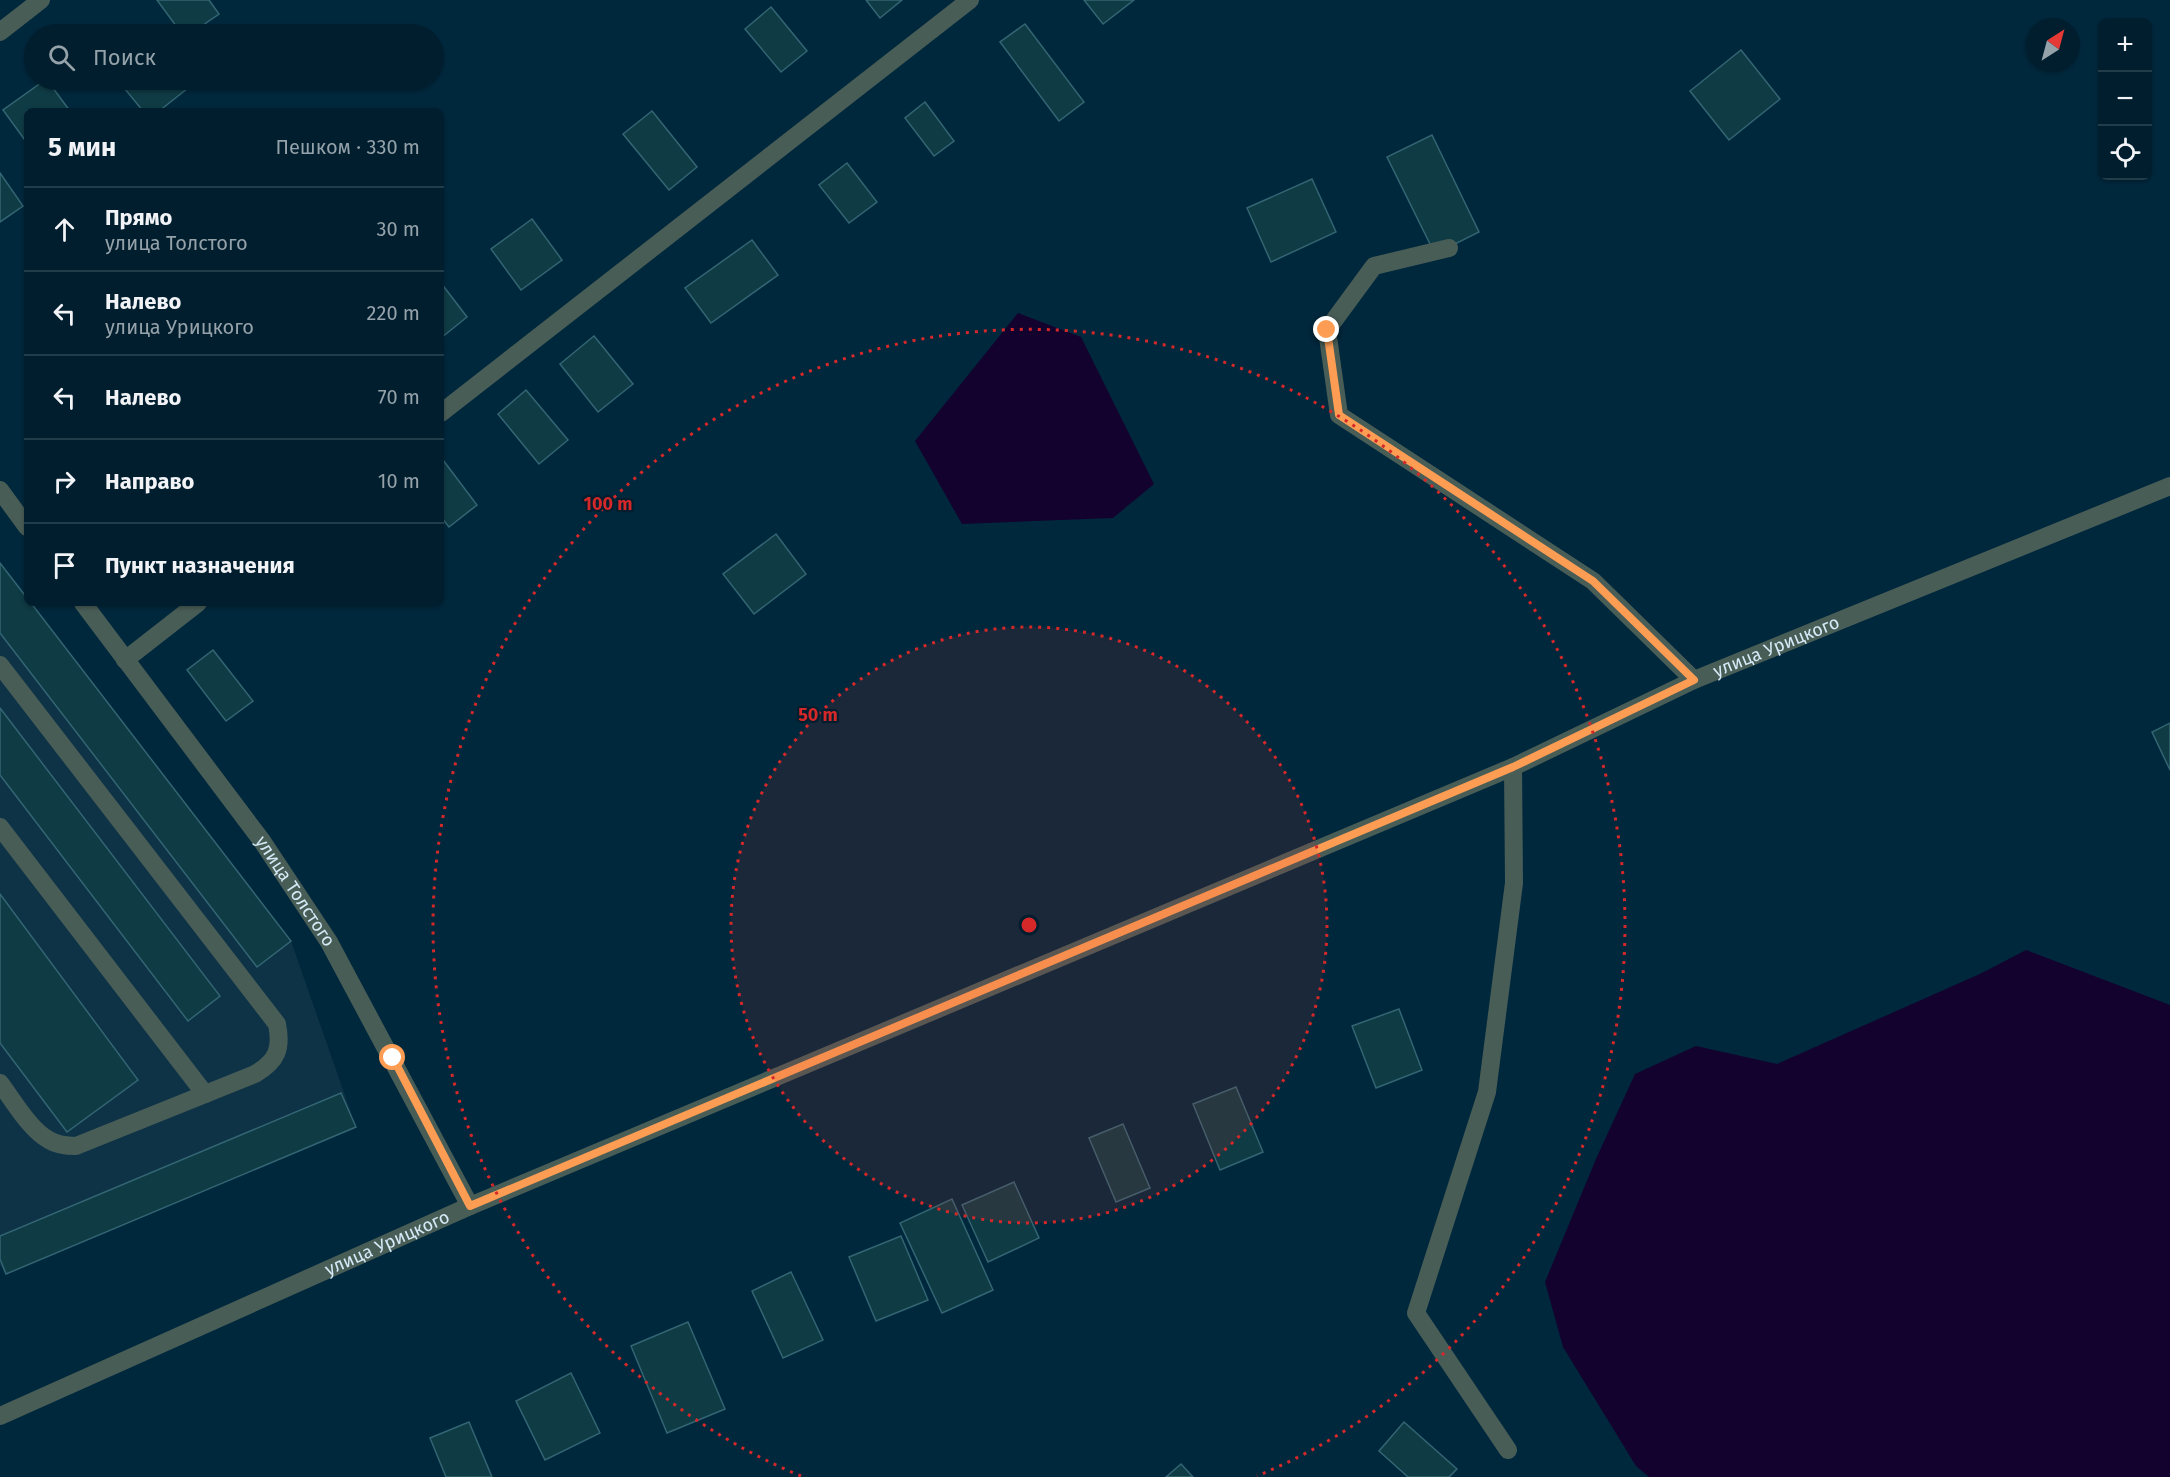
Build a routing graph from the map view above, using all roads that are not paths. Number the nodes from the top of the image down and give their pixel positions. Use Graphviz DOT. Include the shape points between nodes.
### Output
graph roads {
  1 [pos="41,0"];
  2 [pos="970,0"];
  3 [pos="0,32"];
  4 [pos="1449,248"];
  5 [pos="444,411"];
  6 [pos="2170,486"];
  7 [pos="0,490"];
  8 [pos="24,523"];
  9 [pos="85,606"];
  10 [pos="194,606"];
  11 [pos="125,660"];
  12 [pos="0,665"];
  13 [pos="1694,680"];
  14 [pos="1513,767"];
  15 [pos="0,827"];
  16 [pos="0,1083"];
  17 [pos="205,1094"];
  18 [pos="470,1206"];
  19 [pos="0,1416"];
  20 [pos="1508,1450"];
  1 -- 3 [label="street"];
  2 -- 5 [label="street"];
  4 -- 13 [label="street" via="1374,266 1327,330 1339,415 1593,581"];
  6 -- 13 [label="street, улица Урицкого"];
  7 -- 8 [label="street"];
  9 -- 11 [label="street, улица Толстого"];
  10 -- 11 [label="street"];
  11 -- 18 [label="street, улица Толстого" via="262,841 329,942"];
  12 -- 17 [label="street" via="277,1024 278,1052 268,1067"];
  13 -- 14 [label="street, улица Урицкого"];
  14 -- 18 [label="street, улица Урицкого"];
  14 -- 20 [label="street" via="1514,883 1487,1092 1416,1313"];
  15 -- 17 [label="street"];
  16 -- 17 [label="street" via="49,1141 76,1146"];
  18 -- 19 [label="street, улица Урицкого"];
}
